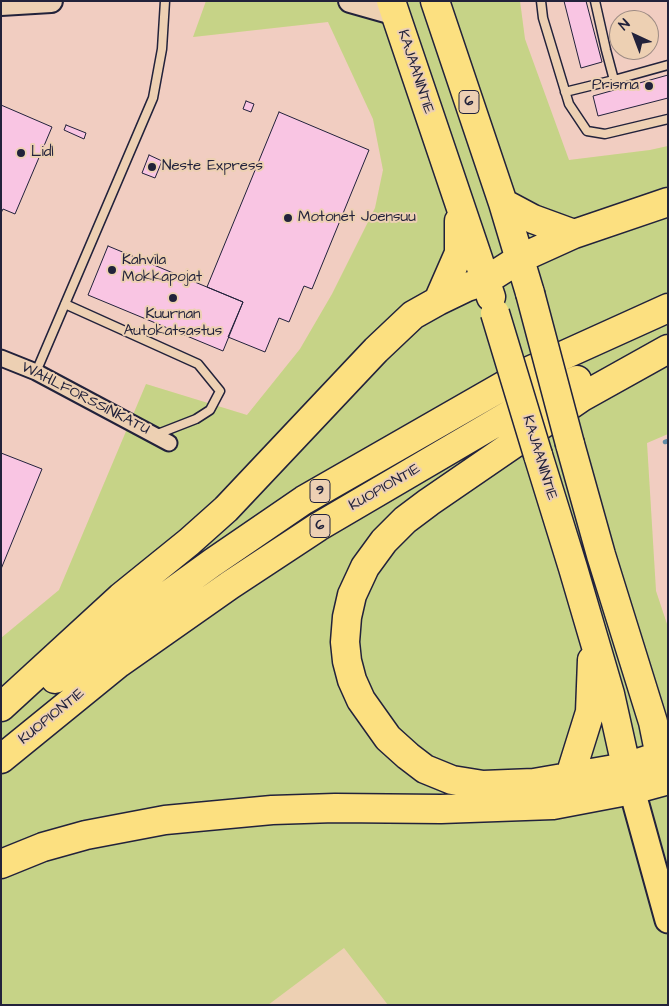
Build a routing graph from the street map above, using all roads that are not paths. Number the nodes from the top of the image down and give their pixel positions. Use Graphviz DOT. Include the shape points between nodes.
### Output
graph roads {
  1 [pos="51,1"];
  2 [pos="165,1"];
  3 [pos="350,1"];
  4 [pos="435,1"];
  5 [pos="541,1"];
  6 [pos="595,1"];
  7 [pos="1,4"];
  8 [pos="393,8"];
  9 [pos="668,66"];
  10 [pos="614,80"];
  11 [pos="565,92"];
  12 [pos="668,118"];
  13 [pos="503,202"];
  14 [pos="668,202"];
  15 [pos="459,205"];
  16 [pos="574,234"];
  17 [pos="520,258"];
  18 [pos="485,281"];
  19 [pos="438,301"];
  20 [pos="65,304"];
  21 [pos="668,308"];
  22 [pos="668,339"];
  23 [pos="668,349"];
  24 [pos="1,358"];
  25 [pos="36,372"];
  26 [pos="155,435"];
  27 [pos="169,443"];
  28 [pos="592,633"];
  29 [pos="1,707"];
  30 [pos="1,722"];
  31 [pos="1,759"];
  32 [pos="666,773"];
  33 [pos="570,776"];
  34 [pos="629,778"];
  35 [pos="1,864"];
  36 [pos="668,920"];
  1 -- 7 [label="street"];
  2 -- 20 [label="lane" via="162,50 153,98"];
  3 -- 8 [label="street"];
  4 -- 13 [label="highway, 6"];
  5 -- 11 [label="lane"];
  6 -- 10 [label="lane"];
  8 -- 15 [label="highway, KAJAANINTIE"];
  9 -- 10 [label="lane"];
  10 -- 11 [label="lane"];
  11 -- 12 [label="lane" via="587,131 605,134"];
  13 -- 16 [label="highway" via="532,219"];
  13 -- 17 [label="highway, 6"];
  14 -- 16 [label="highway"];
  15 -- 18 [label="highway, KAJAANINTIE"];
  15 -- 19 [label="highway" via="459,252"];
  16 -- 17 [label="highway"];
  17 -- 18 [label="highway"];
  17 -- 32 [label="highway, 6, bridge" via="601,555"];
  18 -- 19 [label="highway"];
  18 -- 28 [label="highway, KAJAANINTIE, bridge"];
  19 -- 29 [label="highway" via="413,315 376,350 226,509 121,597"];
  20 -- 25 [label="lane"];
  20 -- 26 [label="lane" via="198,364 220,391 210,410"];
  21 -- 30 [label="highway, KUOPIONTIE / 9" via="531,370 304,500 121,628"];
  22 -- 31 [label="highway, KUOPIONTIE / 6" via="543,395 318,527 119,663"];
  23 -- 33 [label="highway" via="582,397 405,520 365,567 352,595 345,642 352,680 361,700 388,738 408,756 425,769 452,780 483,784 534,783"];
  24 -- 25 [label="street, WAHLFORSSINKATU"];
  25 -- 26 [label="street, WAHLFORSSINKATU"];
  26 -- 27 [label="street, WAHLFORSSINKATU"];
  28 -- 33 [label="highway" via="590,712"];
  28 -- 34 [label="highway, KAJAANINTIE"];
  32 -- 34 [label="highway"];
  33 -- 34 [label="highway"];
  34 -- 35 [label="highway" via="553,805 272,810 165,820 86,835 43,847"];
  34 -- 36 [label="main road, KAJAANINTIE"];
}
